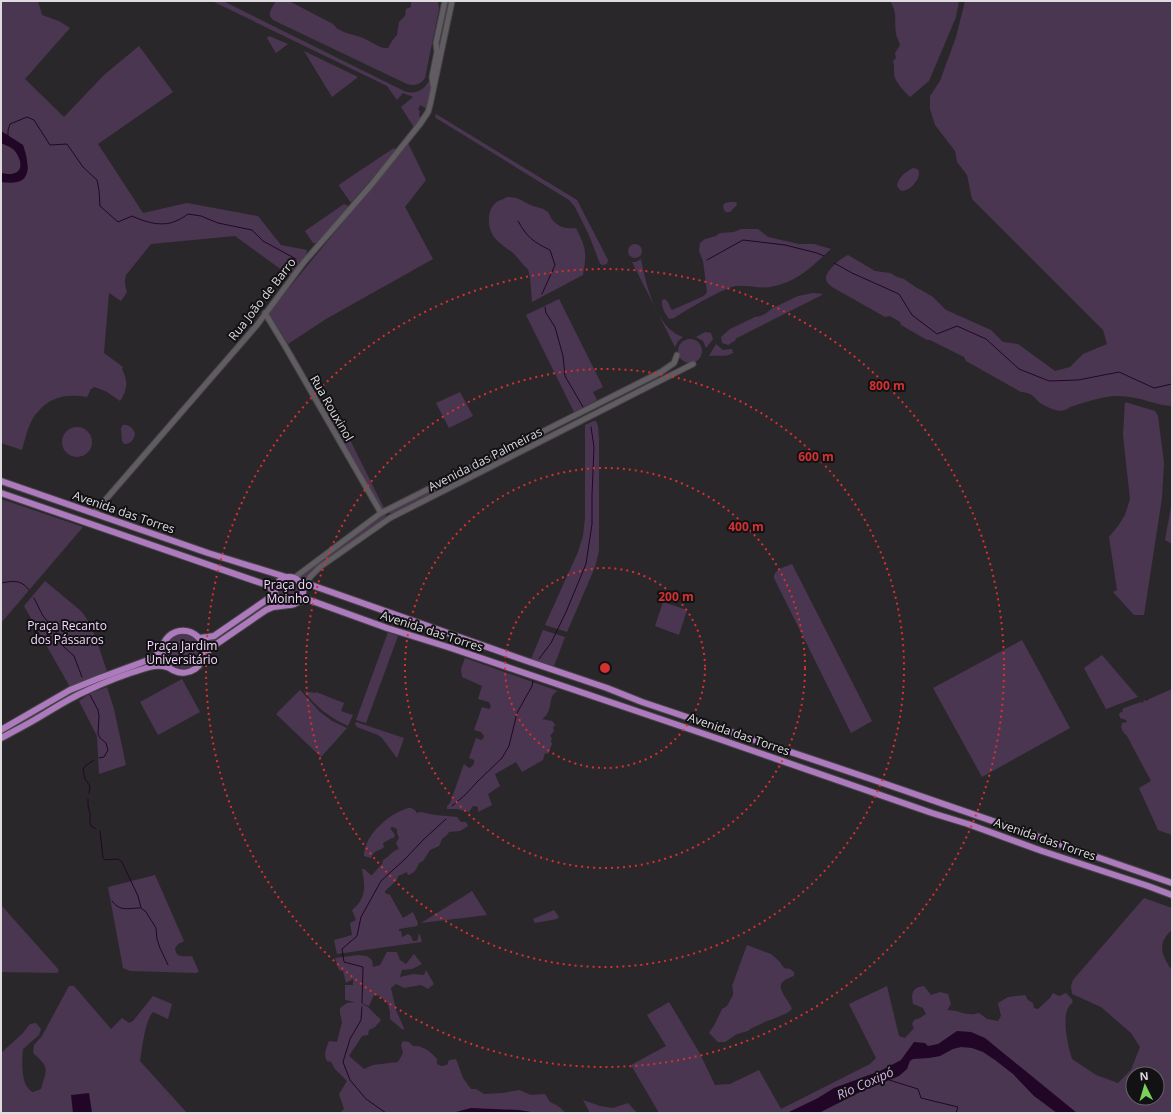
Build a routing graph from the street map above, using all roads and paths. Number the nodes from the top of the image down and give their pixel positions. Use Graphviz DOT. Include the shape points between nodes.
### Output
graph roads {
  1 [pos="445,1"];
  2 [pos="452,1"];
  3 [pos="433,90"];
  4 [pos="265,313"];
  5 [pos="677,355"];
  6 [pos="693,364"];
  7 [pos="645,380"];
  8 [pos="648,387"];
  9 [pos="1,481"];
  10 [pos="2,494"];
  11 [pos="48,498"];
  12 [pos="94,514"];
  13 [pos="381,514"];
  14 [pos="168,550"];
  15 [pos="208,553"];
  16 [pos="286,577"];
  17 [pos="297,580"];
  18 [pos="307,584"];
  19 [pos="275,593"];
  20 [pos="303,593"];
  21 [pos="297,602"];
  22 [pos="289,605"];
  23 [pos="198,638"];
  24 [pos="162,648"];
  25 [pos="203,660"];
  26 [pos="169,668"];
  27 [pos="607,688"];
  28 [pos="624,695"];
  29 [pos="598,698"];
  30 [pos="620,705"];
  31 [pos="1,730"];
  32 [pos="1,738"];
  33 [pos="940,803"];
  34 [pos="950,807"];
  35 [pos="932,813"];
  36 [pos="944,817"];
  37 [pos="1160,879"];
  38 [pos="1172,883"];
  39 [pos="1153,888"];
  40 [pos="1172,894"];
  1 -- 3 [label="street, Rua João de Barro" via="436,43"];
  2 -- 3 [label="street, Rua João de Barro"];
  3 -- 4 [label="street, Rua João de Barro" via="429,109 420,124 304,262"];
  4 -- 12 [label="street, Rua João de Barro"];
  4 -- 13 [label="street, Rua Rouxinol"];
  5 -- 7 [label="street, Avenida das Palmeiras" via="671,366"];
  6 -- 8 [label="street, Avenida das Palmeiras"];
  7 -- 8 [label="street"];
  7 -- 13 [label="street, Avenida das Palmeiras"];
  8 -- 18 [label="street, Avenida das Palmeiras" via="390,518 320,567"];
  9 -- 11 [label="main road, Avenida das Torres"];
  10 -- 11 [label="main road" via="3,488 7,486"];
  10 -- 14 [label="main road, Avenida das Torres"];
  11 -- 12 [label="main road, Avenida das Torres"];
  12 -- 15 [label="main road, Avenida das Torres"];
  13 -- 17 [label="street, Avenida das Palmeiras"];
  14 -- 15 [label="main road" via="200,559"];
  14 -- 19 [label="main road, Avenida das Torres" via="264,584"];
  15 -- 16 [label="main road, Avenida das Torres"];
  16 -- 17 [label="main road"];
  16 -- 19 [label="main road" via="278,582"];
  17 -- 18 [label="main road, Avenida das Torres"];
  17 -- 20 [label="main road" via="302,585"];
  18 -- 20 [label="street, Avenida das Palmeiras"];
  18 -- 27 [label="main road, Avenida das Torres"];
  19 -- 22 [label="main road" via="280,602"];
  19 -- 23 [label="main road" via="214,636"];
  20 -- 21 [label="main road"];
  21 -- 22 [label="main road"];
  21 -- 29 [label="main road, Avenida das Torres" via="316,602"];
  22 -- 25 [label="main road" via="261,612 215,645"];
  23 -- 24 [label="main road" via="188,632 176,632 167,638"];
  23 -- 25 [label="main road" via="204,650"];
  24 -- 26 [label="main road" via="164,662"];
  24 -- 31 [label="main road" via="151,659 70,690"];
  25 -- 26 [label="main road" via="187,673"];
  26 -- 32 [label="main road" via="147,667 86,691"];
  27 -- 28 [label="main road, Avenida das Torres"];
  27 -- 29 [label="main road" via="605,695"];
  28 -- 30 [label="main road" via="618,702"];
  28 -- 33 [label="main road, Avenida das Torres"];
  29 -- 30 [label="main road, Avenida das Torres"];
  30 -- 35 [label="main road, Avenida das Torres"];
  33 -- 34 [label="main road, Avenida das Torres"];
  33 -- 35 [label="main road"];
  34 -- 36 [label="main road"];
  34 -- 37 [label="main road, Avenida das Torres"];
  35 -- 36 [label="main road, Avenida das Torres"];
  36 -- 39 [label="main road, Avenida das Torres"];
  37 -- 38 [label="main road, Avenida das Torres"];
  37 -- 39 [label="main road" via="1158,886"];
  39 -- 40 [label="main road, Avenida das Torres"];
}
